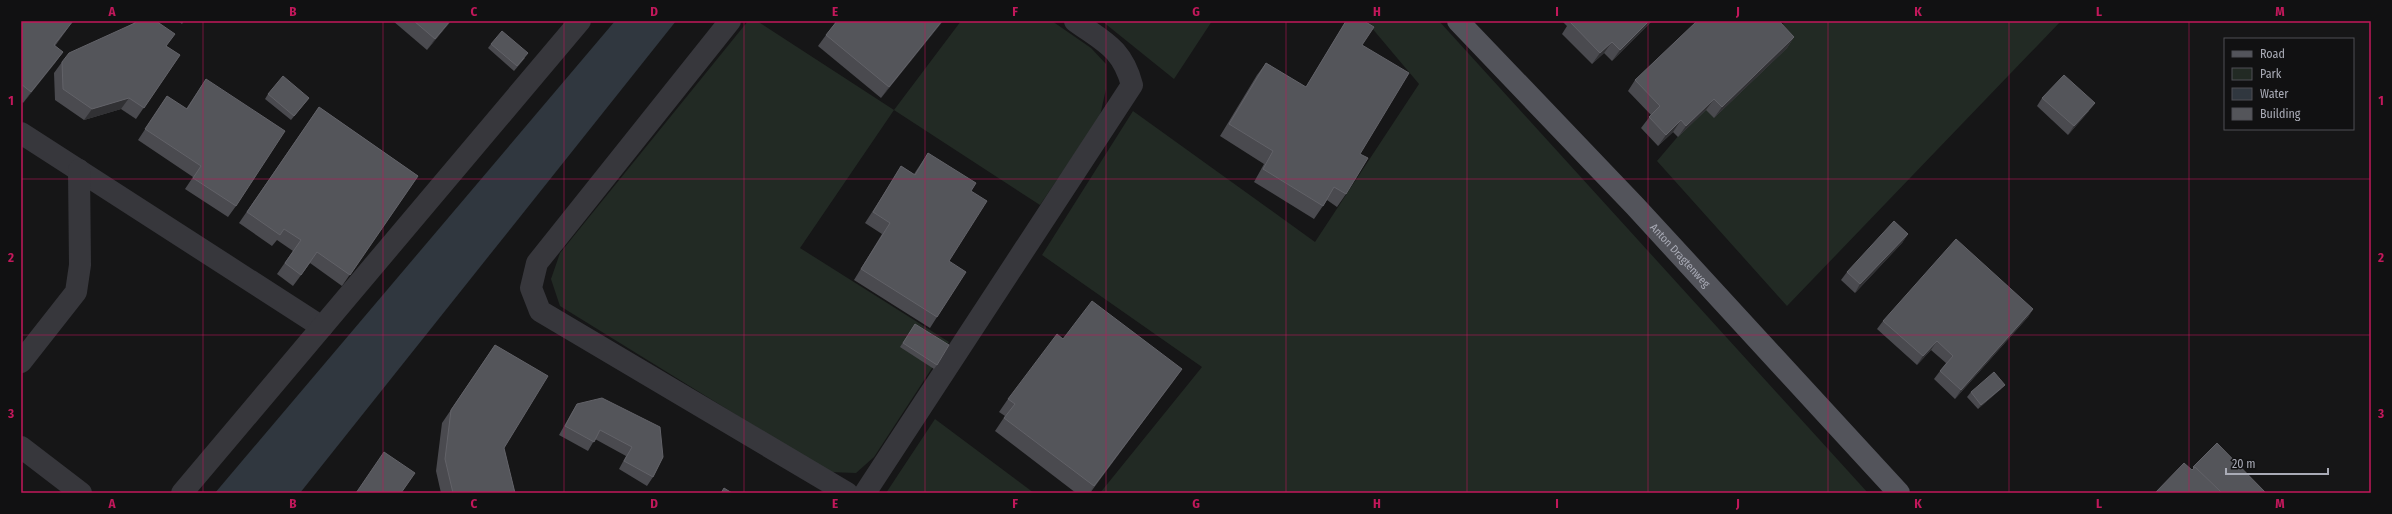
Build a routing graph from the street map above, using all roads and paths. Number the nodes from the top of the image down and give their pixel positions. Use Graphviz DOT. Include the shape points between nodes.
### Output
graph roads {
  1 [pos="580,21"];
  2 [pos="730,21"];
  3 [pos="1075,21"];
  4 [pos="1459,21"];
  5 [pos="21,133"];
  6 [pos="79,170"];
  7 [pos="322,327"];
  8 [pos="21,362"];
  9 [pos="21,447"];
  10 [pos="80,493"];
  11 [pos="182,493"];
  12 [pos="847,493"];
  13 [pos="865,493"];
  14 [pos="1899,493"];
  1 -- 7 [label="street"];
  2 -- 12 [label="street" via="537,262 531,288 540,310"];
  3 -- 13 [label="street" via="1114,49 1127,66 1132,85"];
  4 -- 14 [label="main road, Anton Dragtenweg" via="1635,206"];
  5 -- 6 [label="street"];
  6 -- 7 [label="street"];
  6 -- 8 [label="street" via="80,265 76,292"];
  7 -- 11 [label="street"];
  9 -- 10 [label="street"];
}
